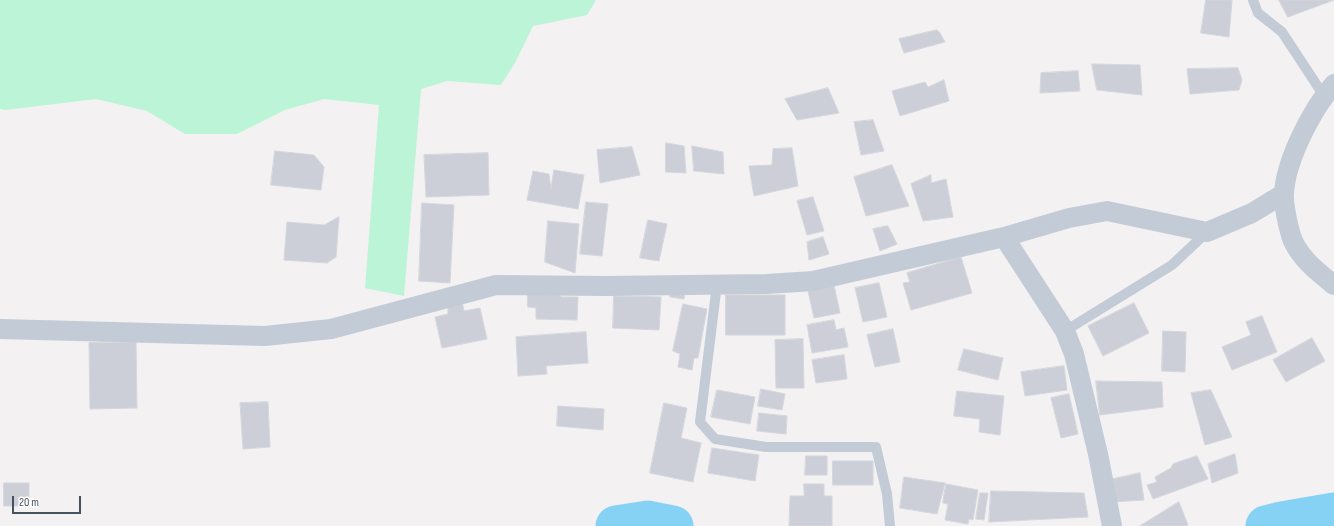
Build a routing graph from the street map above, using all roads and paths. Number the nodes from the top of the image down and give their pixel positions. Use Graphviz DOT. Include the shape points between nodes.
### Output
graph roads {
  1 [pos="1253,0"];
  2 [pos="1329,90"];
  3 [pos="1284,194"];
  4 [pos="1207,232"];
  5 [pos="1004,237"];
  6 [pos="717,284"];
  7 [pos="1334,285"];
  8 [pos="0,329"];
  9 [pos="1065,332"];
  10 [pos="890,526"];
  11 [pos="1112,526"];
  1 -- 2 [label="lane" via="1258,13 1282,32"];
  2 -- 3 [label="street" via="1315,110 1290,164"];
  3 -- 4 [label="street" via="1252,213"];
  3 -- 7 [label="street" via="1286,217 1293,241 1308,264"];
  4 -- 5 [label="street" via="1107,211 1069,218"];
  4 -- 9 [label="lane" via="1172,265"];
  5 -- 6 [label="street" via="813,281"];
  5 -- 9 [label="street"];
  6 -- 8 [label="street" via="496,285 331,329 265,336"];
  6 -- 10 [label="lane" via="700,422 715,439 766,447 876,447 887,494"];
  9 -- 11 [label="street" via="1074,354"];
}
